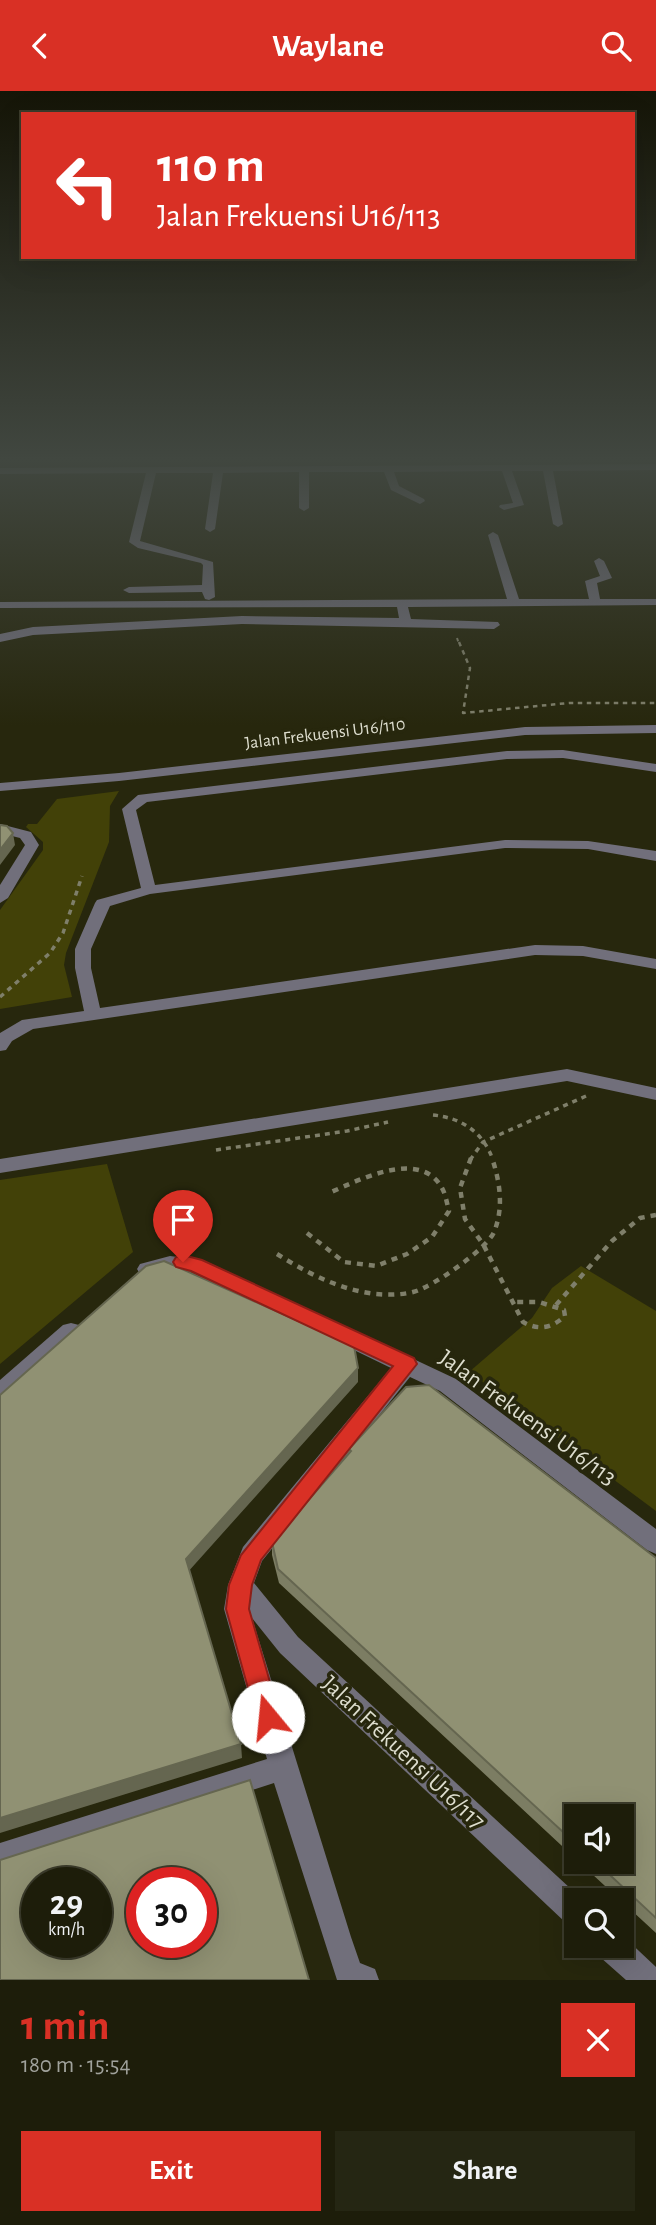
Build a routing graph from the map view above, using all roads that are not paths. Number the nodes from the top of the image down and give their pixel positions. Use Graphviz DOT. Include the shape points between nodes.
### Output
graph roads {
  1 [pos="155,549"];
  2 [pos="498,549"];
  3 [pos="599,561"];
  4 [pos="207,588"];
  5 [pos="129,590"];
  6 [pos="514,603"];
  7 [pos="595,603"];
  8 [pos="656,603"];
  9 [pos="210,604"];
  10 [pos="402,604"];
  11 [pos="0,605"];
  12 [pos="406,622"];
  13 [pos="494,625"];
  14 [pos="0,638"];
  15 [pos="656,729"];
  16 [pos="656,768"];
  17 [pos="0,787"];
  18 [pos="0,828"];
  19 [pos="656,856"];
  20 [pos="149,890"];
  21 [pos="0,898"];
  22 [pos="656,964"];
  23 [pos="93,1014"];
  24 [pos="0,1047"];
  25 [pos="656,1094"];
  26 [pos="0,1166"];
  27 [pos="129,1281"];
  28 [pos="87,1317"];
  29 [pos="407,1364"];
  30 [pos="0,1393"];
  31 [pos="656,1543"];
  32 [pos="241,1585"];
  33 [pos="284,1767"];
  34 [pos="0,1857"];
  35 [pos="564,1902"];
  36 [pos="624,1958"];
  37 [pos="364,1980"];
  38 [pos="648,1980"];
  1 -- 4 [label="street" via="209,564"];
  2 -- 6 [label="street"];
  3 -- 7 [label="street" via="606,578 591,581"];
  4 -- 5 [label="street"];
  4 -- 9 [label="street"];
  6 -- 7 [label="street"];
  6 -- 10 [label="street"];
  7 -- 8 [label="street"];
  9 -- 10 [label="street"];
  9 -- 11 [label="street"];
  10 -- 12 [label="street"];
  12 -- 13 [label="street"];
  12 -- 14 [label="street" via="242,620 33,631"];
  15 -- 17 [label="street, Jalan Frekuensi U16/110" via="471,735"];
  16 -- 20 [label="street" via="563,754 507,755 143,798 129,809"];
  18 -- 21 [label="street" via="26,835 32,845"];
  19 -- 20 [label="street" via="588,845 505,844"];
  20 -- 23 [label="street" via="103,903 83,949"];
  22 -- 23 [label="street" via="583,951 535,950"];
  23 -- 24 [label="street" via="28,1024 6,1037"];
  25 -- 26 [label="street" via="567,1075"];
  27 -- 29 [label="street, Jalan Frekuensi U16/113" via="139,1272 170,1263 196,1265"];
  28 -- 30 [label="street"];
  29 -- 31 [label="street, Jalan Frekuensi U16/113" via="448,1385"];
  29 -- 32 [label="street" via="252,1555"];
  32 -- 33 [label="street" via="237,1609"];
  32 -- 35 [label="street, Jalan Frekuensi U16/117" via="289,1645"];
  33 -- 34 [label="street"];
  33 -- 37 [label="street" via="349,1973"];
  36 -- 38 [label="street"];
}
